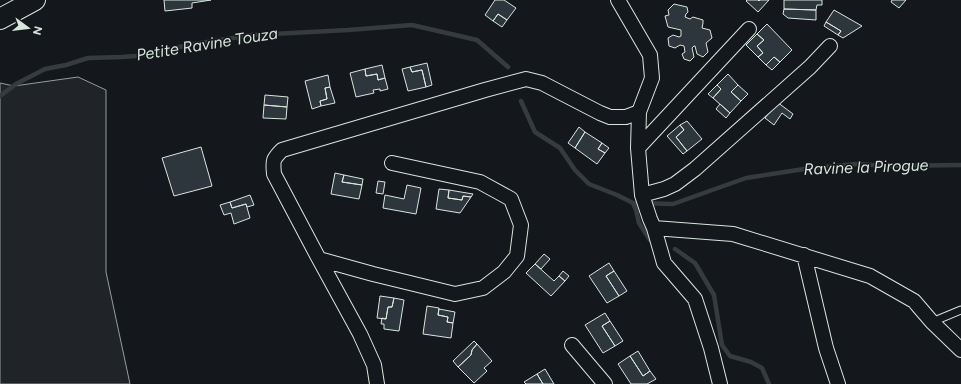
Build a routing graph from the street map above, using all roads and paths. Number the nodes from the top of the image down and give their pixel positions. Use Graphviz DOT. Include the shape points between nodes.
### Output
graph roads {
  1 [pos="35,0"];
  2 [pos="618,0"];
  3 [pos="0,19"];
  4 [pos="749,29"];
  5 [pos="830,46"];
  6 [pos="639,112"];
  7 [pos="638,148"];
  8 [pos="392,163"];
  9 [pos="643,196"];
  10 [pos="652,224"];
  11 [pos="804,255"];
  12 [pos="319,259"];
  13 [pos="961,310"];
  14 [pos="932,322"];
  15 [pos="572,344"];
  16 [pos="961,350"];
  17 [pos="377,384"];
  18 [pos="605,384"];
  19 [pos="720,384"];
  20 [pos="838,384"];
  1 -- 3 [label="main road"];
  2 -- 6 [label="street" via="650,55 652,78"];
  4 -- 7 [label="street"];
  5 -- 9 [label="street" via="810,67 695,169 675,184"];
  6 -- 7 [label="street"];
  6 -- 12 [label="street" via="626,117 610,117 542,82 526,79 282,150 275,157 274,174"];
  7 -- 9 [label="street"];
  8 -- 12 [label="street" via="480,182 511,199 521,225 516,256 504,272 483,288 455,294"];
  9 -- 10 [label="street"];
  10 -- 11 [label="street" via="733,234"];
  10 -- 19 [label="street" via="664,263 695,299"];
  11 -- 14 [label="street" via="870,276 914,301"];
  11 -- 20 [label="street" via="826,348"];
  12 -- 17 [label="street" via="360,334 374,365"];
  13 -- 14 [label="lane"];
  14 -- 16 [label="street"];
  15 -- 18 [label="street"];
}
